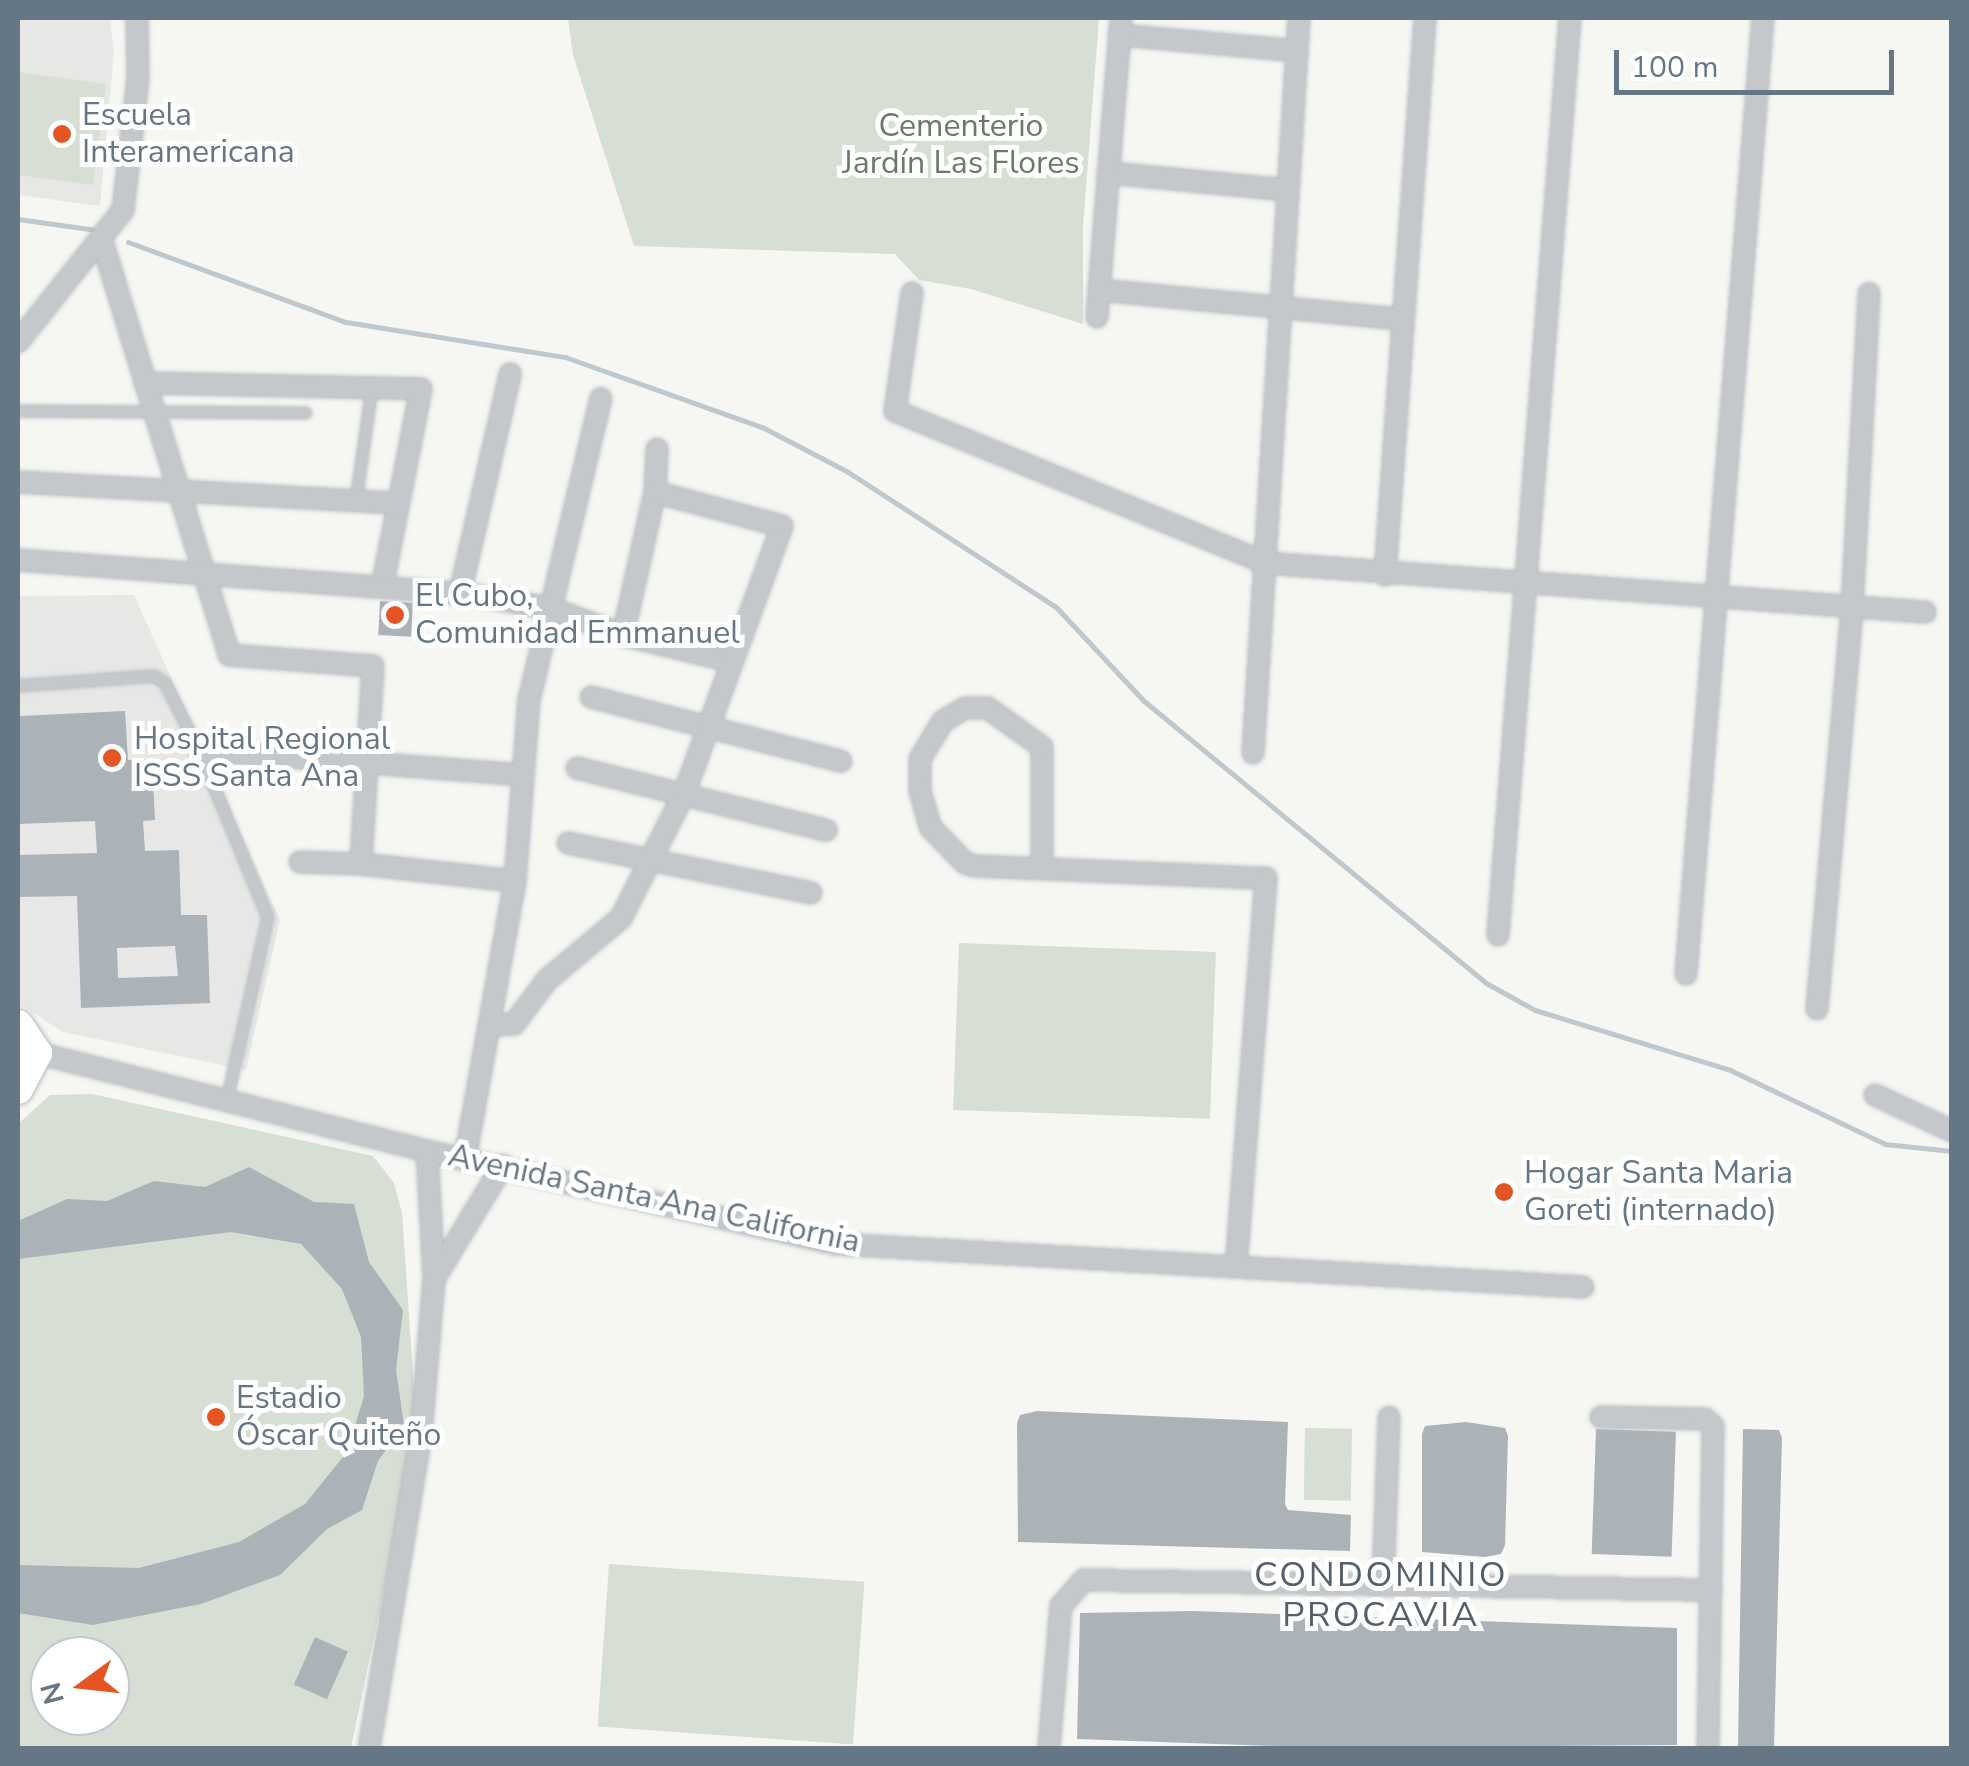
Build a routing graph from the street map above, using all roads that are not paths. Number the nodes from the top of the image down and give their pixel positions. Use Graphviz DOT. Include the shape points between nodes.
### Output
graph roads {
  1 [pos="137,18"];
  2 [pos="1299,18"];
  3 [pos="1425,18"];
  4 [pos="1570,18"];
  5 [pos="1763,18"];
  6 [pos="1120,26"];
  7 [pos="1297,51"];
  8 [pos="1108,174"];
  9 [pos="1288,190"];
  10 [pos="102,242"];
  11 [pos="1099,290"];
  12 [pos="912,293"];
  13 [pos="1869,293"];
  14 [pos="1281,307"];
  15 [pos="1097,317"];
  16 [pos="1402,318"];
  17 [pos="18,342"];
  18 [pos="510,374"];
  19 [pos="146,383"];
  20 [pos="373,388"];
  21 [pos="601,398"];
  22 [pos="18,411"];
  23 [pos="154,411"];
  24 [pos="306,413"];
  25 [pos="657,449"];
  26 [pos="18,482"];
  27 [pos="178,491"];
  28 [pos="655,492"];
  29 [pos="356,501"];
  30 [pos="394,503"];
  31 [pos="18,560"];
  32 [pos="1265,563"];
  33 [pos="1384,575"];
  34 [pos="204,576"];
  35 [pos="1528,584"];
  36 [pos="382,587"];
  37 [pos="460,593"];
  38 [pos="1718,598"];
  39 [pos="550,608"];
  40 [pos="1852,608"];
  41 [pos="1925,612"];
  42 [pos="623,636"];
  43 [pos="730,661"];
  44 [pos="18,686"];
  45 [pos="591,698"];
  46 [pos="706,728"];
  47 [pos="198,750"];
  48 [pos="1253,753"];
  49 [pos="368,760"];
  50 [pos="841,761"];
  51 [pos="577,768"];
  52 [pos="522,775"];
  53 [pos="684,794"];
  54 [pos="826,830"];
  55 [pos="568,842"];
  56 [pos="650,859"];
  57 [pos="300,862"];
  58 [pos="361,864"];
  59 [pos="1042,868"];
  60 [pos="515,880"];
  61 [pos="812,893"];
  62 [pos="1498,934"];
  63 [pos="1686,974"];
  64 [pos="1818,1009"];
  65 [pos="18,1025"];
  66 [pos="490,1026"];
  67 [pos="27,1052"];
  68 [pos="18,1088"];
  69 [pos="1874,1095"];
  70 [pos="226,1101"];
  71 [pos="1952,1131"];
  72 [pos="427,1151"];
  73 [pos="465,1159"];
  74 [pos="503,1166"];
  75 [pos="1236,1266"];
  76 [pos="434,1279"];
  77 [pos="1583,1287"];
  78 [pos="1600,1416"];
  79 [pos="1389,1417"];
  80 [pos="1383,1582"];
  81 [pos="1711,1590"];
  82 [pos="369,1748"];
  83 [pos="1049,1748"];
  84 [pos="1708,1748"];
  1 -- 10 [label="street" via="125,200"];
  2 -- 7 [label="street"];
  3 -- 16 [label="street"];
  4 -- 35 [label="street"];
  5 -- 38 [label="street"];
  6 -- 7 [label="street"];
  6 -- 8 [label="street"];
  7 -- 9 [label="street"];
  8 -- 9 [label="street"];
  8 -- 11 [label="street"];
  9 -- 14 [label="street"];
  10 -- 17 [label="street"];
  10 -- 19 [label="street"];
  11 -- 14 [label="street"];
  11 -- 15 [label="street"];
  12 -- 32 [label="street" via="895,412"];
  13 -- 40 [label="street"];
  14 -- 16 [label="street"];
  14 -- 32 [label="street"];
  16 -- 33 [label="street"];
  18 -- 37 [label="street"];
  19 -- 20 [label="street"];
  19 -- 23 [label="street"];
  20 -- 29 [label="lane"];
  20 -- 30 [label="street" via="421,389"];
  21 -- 39 [label="street"];
  22 -- 23 [label="lane"];
  23 -- 24 [label="lane"];
  23 -- 27 [label="street"];
  25 -- 28 [label="street"];
  26 -- 27 [label="street"];
  27 -- 29 [label="street"];
  27 -- 34 [label="street"];
  28 -- 42 [label="street"];
  28 -- 43 [label="street" via="782,526"];
  29 -- 30 [label="street"];
  30 -- 36 [label="street"];
  31 -- 34 [label="street"];
  32 -- 33 [label="street"];
  32 -- 48 [label="street"];
  33 -- 35 [label="street"];
  34 -- 36 [label="street"];
  34 -- 49 [label="street" via="229,655 373,666"];
  35 -- 38 [label="street"];
  35 -- 62 [label="street"];
  36 -- 37 [label="street"];
  37 -- 39 [label="street"];
  38 -- 40 [label="street"];
  38 -- 63 [label="street"];
  39 -- 42 [label="street"];
  39 -- 52 [label="street"];
  40 -- 41 [label="street"];
  40 -- 64 [label="street"];
  42 -- 43 [label="street"];
  43 -- 46 [label="street"];
  44 -- 47 [label="lane" via="154,676 164,683"];
  45 -- 46 [label="street"];
  46 -- 50 [label="street"];
  46 -- 53 [label="street"];
  47 -- 49 [label="street"];
  47 -- 70 [label="lane" via="268,917"];
  49 -- 52 [label="street"];
  49 -- 58 [label="street"];
  51 -- 53 [label="street"];
  52 -- 60 [label="street"];
  53 -- 54 [label="street"];
  53 -- 56 [label="street"];
  55 -- 56 [label="street"];
  56 -- 61 [label="street"];
  56 -- 66 [label="street" via="608,934 547,980 514,1024"];
  57 -- 58 [label="street"];
  58 -- 60 [label="street"];
  59 -- 59 [label="street" via="965,863 930,827 920,758 943,721 965,708 988,708 1042,747"];
  59 -- 75 [label="street" via="1266,878"];
  60 -- 66 [label="street"];
  65 -- 67 [label="street"];
  66 -- 73 [label="street"];
  67 -- 68 [label="street"];
  67 -- 70 [label="street, Avenida Santa Ana California"];
  69 -- 71 [label="street"];
  70 -- 72 [label="street, Avenida Santa Ana California"];
  72 -- 73 [label="street, Avenida Santa Ana California"];
  72 -- 76 [label="street"];
  73 -- 74 [label="street, Avenida Santa Ana California"];
  74 -- 75 [label="street, Avenida Santa Ana California" via="836,1244"];
  74 -- 76 [label="street"];
  75 -- 77 [label="street, Avenida Santa Ana California"];
  76 -- 82 [label="street" via="421,1434"];
  78 -- 81 [label="street" via="1712,1424"];
  79 -- 80 [label="street"];
  80 -- 81 [label="street"];
  80 -- 83 [label="street" via="1084,1580 1061,1606"];
  81 -- 84 [label="street"];
}
